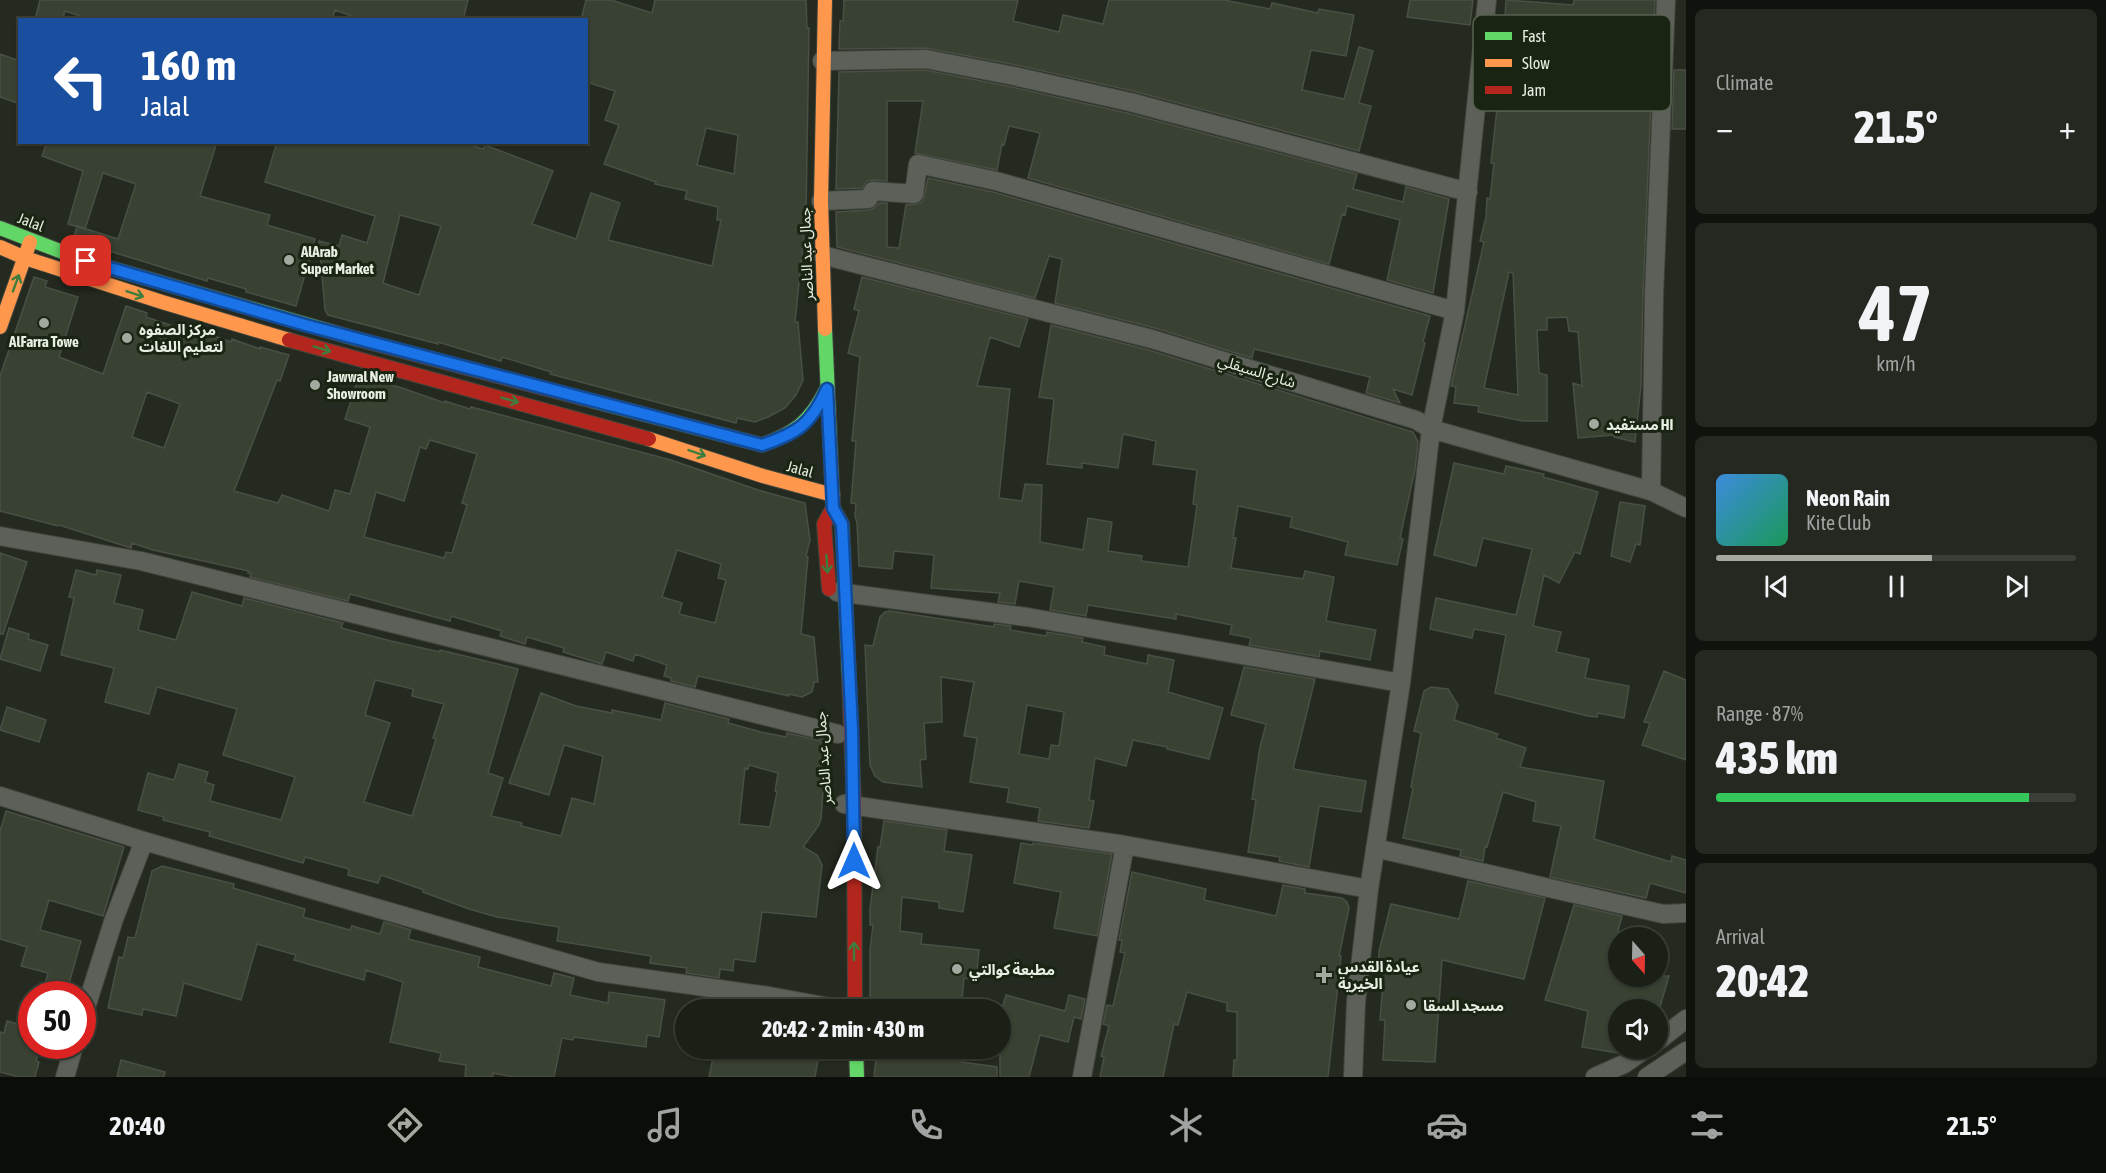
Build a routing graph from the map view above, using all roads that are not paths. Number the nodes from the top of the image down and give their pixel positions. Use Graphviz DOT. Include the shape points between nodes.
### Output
graph roads {
  1 [pos="825,0"];
  2 [pos="1487,0"];
  3 [pos="1666,0"];
  4 [pos="1486,15"];
  5 [pos="1665,15"];
  6 [pos="822,61"];
  7 [pos="1476,111"];
  8 [pos="1661,111"];
  9 [pos="1468,192"];
  10 [pos="821,201"];
  11 [pos="0,228"];
  12 [pos="14,233"];
  13 [pos="31,240"];
  14 [pos="4,253"];
  15 [pos="822,255"];
  16 [pos="24,258"];
  17 [pos="1455,311"];
  18 [pos="0,327"];
  19 [pos="827,389"];
  20 [pos="1431,429"];
  21 [pos="1651,490"];
  22 [pos="833,501"];
  23 [pos="1686,508"];
  24 [pos="0,536"];
  25 [pos="835,596"];
  26 [pos="1401,683"];
  27 [pos="837,728"];
  28 [pos="0,796"];
  29 [pos="849,805"];
  30 [pos="144,841"];
  31 [pos="1125,845"];
  32 [pos="1375,848"];
  33 [pos="1369,889"];
  34 [pos="1686,913"];
  35 [pos="841,952"];
  36 [pos="94,981"];
  37 [pos="793,999"];
  38 [pos="855,999"];
  39 [pos="1686,1019"];
  40 [pos="1668,1033"];
  41 [pos="1686,1051"];
  42 [pos="70,1059"];
  43 [pos="856,1059"];
  44 [pos="1631,1059"];
  45 [pos="65,1077"];
  46 [pos="857,1077"];
  47 [pos="1082,1077"];
  48 [pos="1353,1077"];
  49 [pos="1595,1077"];
  50 [pos="1647,1077"];
  1 -- 6 [label="main road, جمال عبد الناصر"];
  2 -- 4 [label="street"];
  3 -- 5 [label="street"];
  6 -- 9 [label="street" via="926,59 1014,76 1130,102"];
  6 -- 10 [label="main road, جمال عبد الناصر"];
  7 -- 9 [label="street"];
  8 -- 21 [label="street"];
  9 -- 17 [label="street"];
  10 -- 15 [label="main road, جمال عبد الناصر"];
  10 -- 17 [label="street" via="868,199 873,191 915,194 918,164 996,181"];
  11 -- 12 [label="main road, Jalal"];
  12 -- 13 [label="main road, Jalal"];
  12 -- 14 [label="main road"];
  13 -- 16 [label="main road"];
  13 -- 19 [label="main road, Jalal" via="86,261 309,326 762,445 800,429 814,415"];
  14 -- 16 [label="main road, Jalal"];
  15 -- 19 [label="main road, جمال عبد الناصر"];
  15 -- 20 [label="street, شارع السيقلي" via="1152,339 1416,420"];
  18 -- 16 [label="main road, one-way"];
  16 -- 22 [label="main road, Jalal, one-way" via="357,360 664,443"];
  17 -- 20 [label="street"];
  19 -- 22 [label="main road, جمال عبد الناصر"];
  20 -- 21 [label="street, شارع السيقلي"];
  20 -- 26 [label="street"];
  21 -- 23 [label="street, شارع السيقلي"];
  22 -- 25 [label="main road, جمال عبد الناصر" via="824,524"];
  24 -- 27 [label="street" via="141,561"];
  25 -- 26 [label="street" via="1027,617"];
  25 -- 29 [label="main road, جمال عبد الناصر"];
  26 -- 32 [label="street"];
  27 -- 29 [label="main road, جمال عبد الناصر"];
  28 -- 30 [label="street"];
  29 -- 31 [label="street"];
  29 -- 35 [label="main road, جمال عبد الناصر"];
  38 -- 29 [label="main road, جمال عبد الناصر, one-way"];
  30 -- 36 [label="street"];
  30 -- 37 [label="street" via="598,972"];
  31 -- 33 [label="street"];
  31 -- 47 [label="street"];
  32 -- 33 [label="street"];
  32 -- 34 [label="street" via="1663,914"];
  33 -- 48 [label="street" via="1356,1002"];
  39 -- 40 [label="street"];
  41 -- 50 [label="street"];
  42 -- 45 [label="street"];
  43 -- 46 [label="main road"];
  44 -- 49 [label="street"];
}
